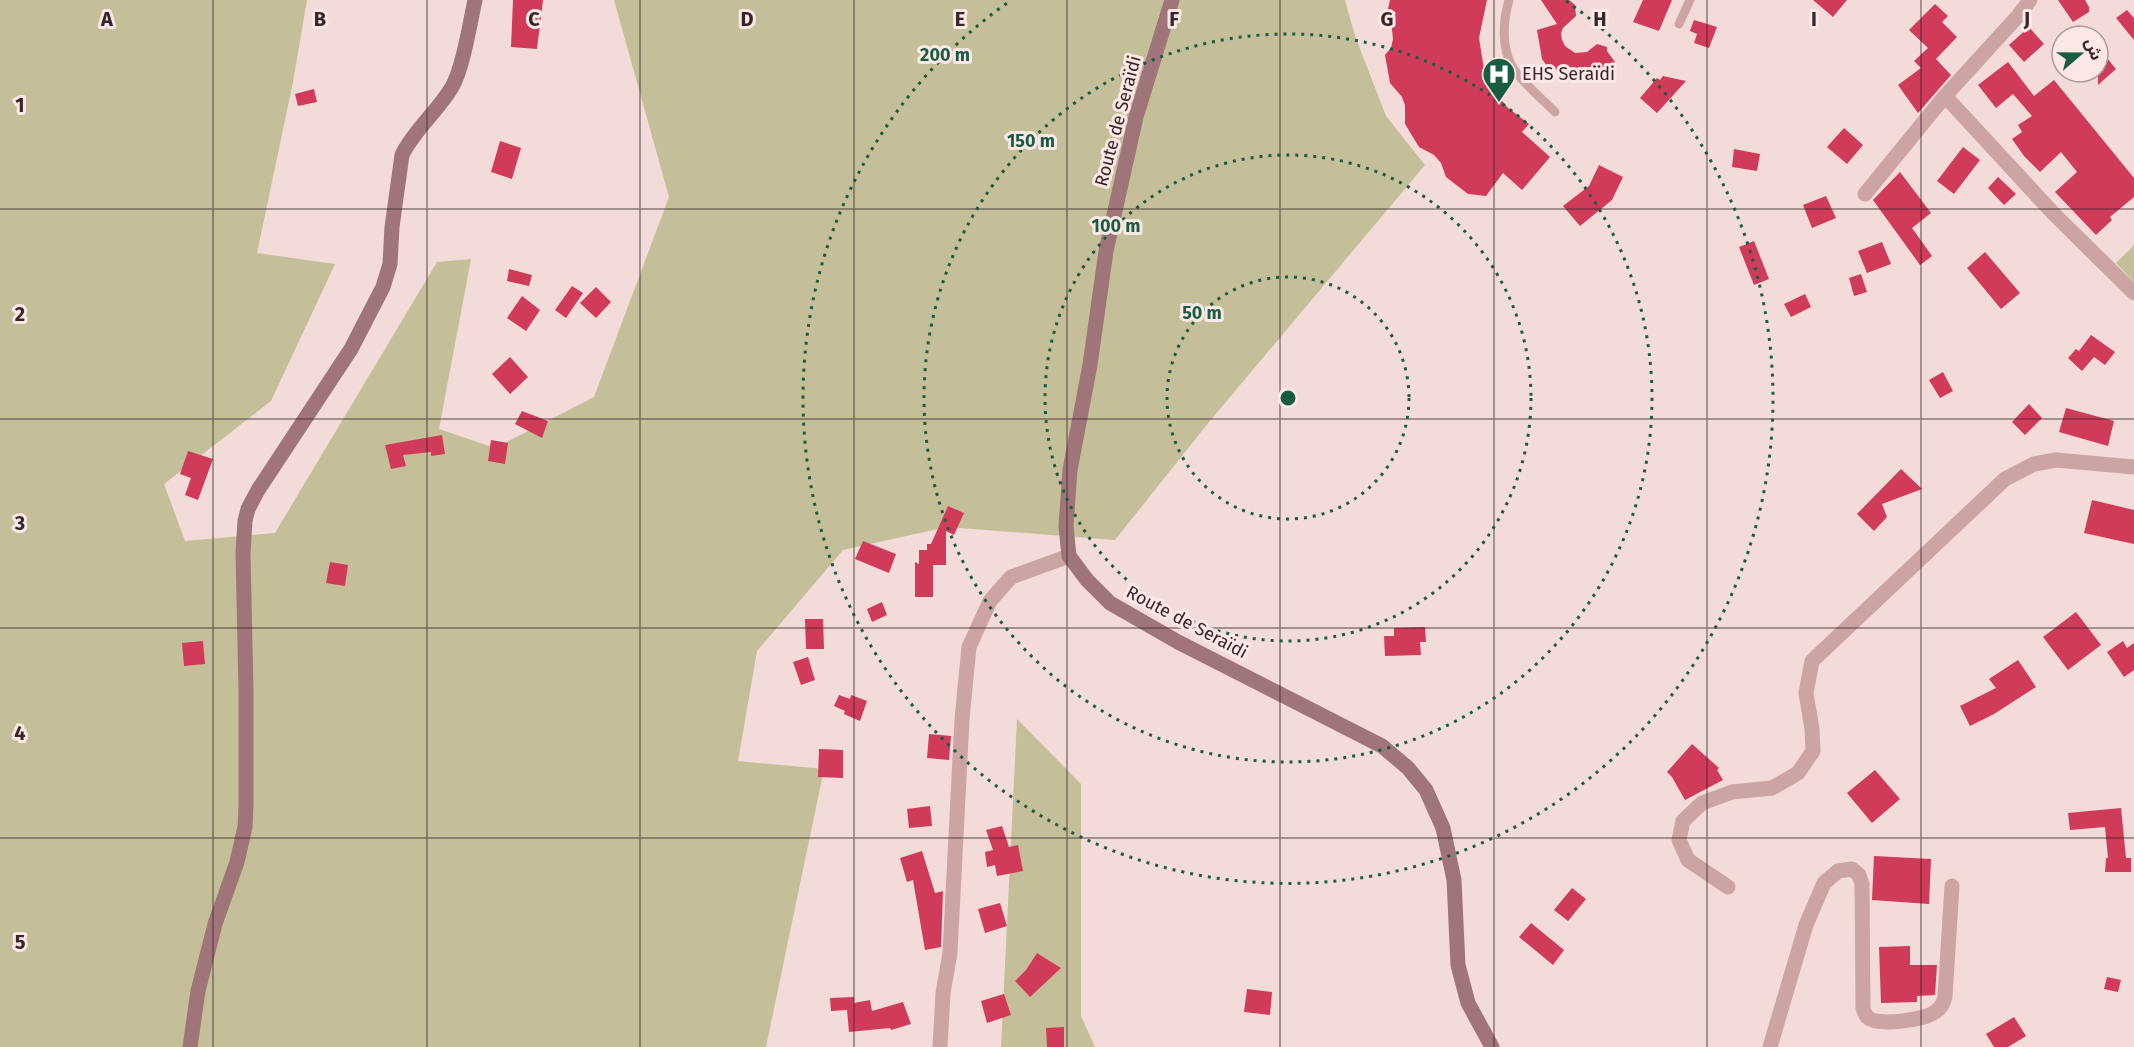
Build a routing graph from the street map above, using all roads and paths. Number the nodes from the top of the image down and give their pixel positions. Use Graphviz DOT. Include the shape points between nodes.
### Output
graph roads {
  1 [pos="475,0"];
  2 [pos="1172,0"];
  3 [pos="1509,0"];
  4 [pos="1690,0"];
  5 [pos="2030,0"];
  6 [pos="1679,24"];
  7 [pos="1946,96"];
  8 [pos="1555,112"];
  9 [pos="1865,194"];
  10 [pos="2134,292"];
  11 [pos="2134,467"];
  12 [pos="1069,556"];
  13 [pos="1952,886"];
  14 [pos="1728,887"];
  15 [pos="189,1047"];
  16 [pos="940,1047"];
  17 [pos="1492,1047"];
  18 [pos="1770,1047"];
  1 -- 15 [label="main road" via="452,87 402,155 390,264 382,287 351,349 248,509 243,554 244,827 198,992"];
  2 -- 12 [label="main road, Route de Seraïdi" via="1136,117 1106,251 1070,470 1065,526"];
  3 -- 8 [label="lane" via="1504,28 1513,68"];
  4 -- 6 [label="lane"];
  5 -- 7 [label="street"];
  7 -- 9 [label="street"];
  7 -- 10 [label="street" via="2054,214"];
  11 -- 14 [label="street" via="2056,460 2034,464 2005,479 1812,661 1806,693 1813,751 1798,773 1772,788 1732,792 1702,802 1683,821 1678,840 1688,860"];
  12 -- 16 [label="street" via="1011,578 990,601 969,647 950,953"];
  12 -- 17 [label="main road, Route de Seraïdi" via="1110,603 1382,746 1408,768 1426,790 1443,828 1454,880 1458,964 1468,1003"];
  13 -- 18 [label="street" via="1942,1006 1918,1020 1876,1022 1867,1017 1863,1008 1862,884 1852,869 1838,871 1824,884 1806,925"];
}
